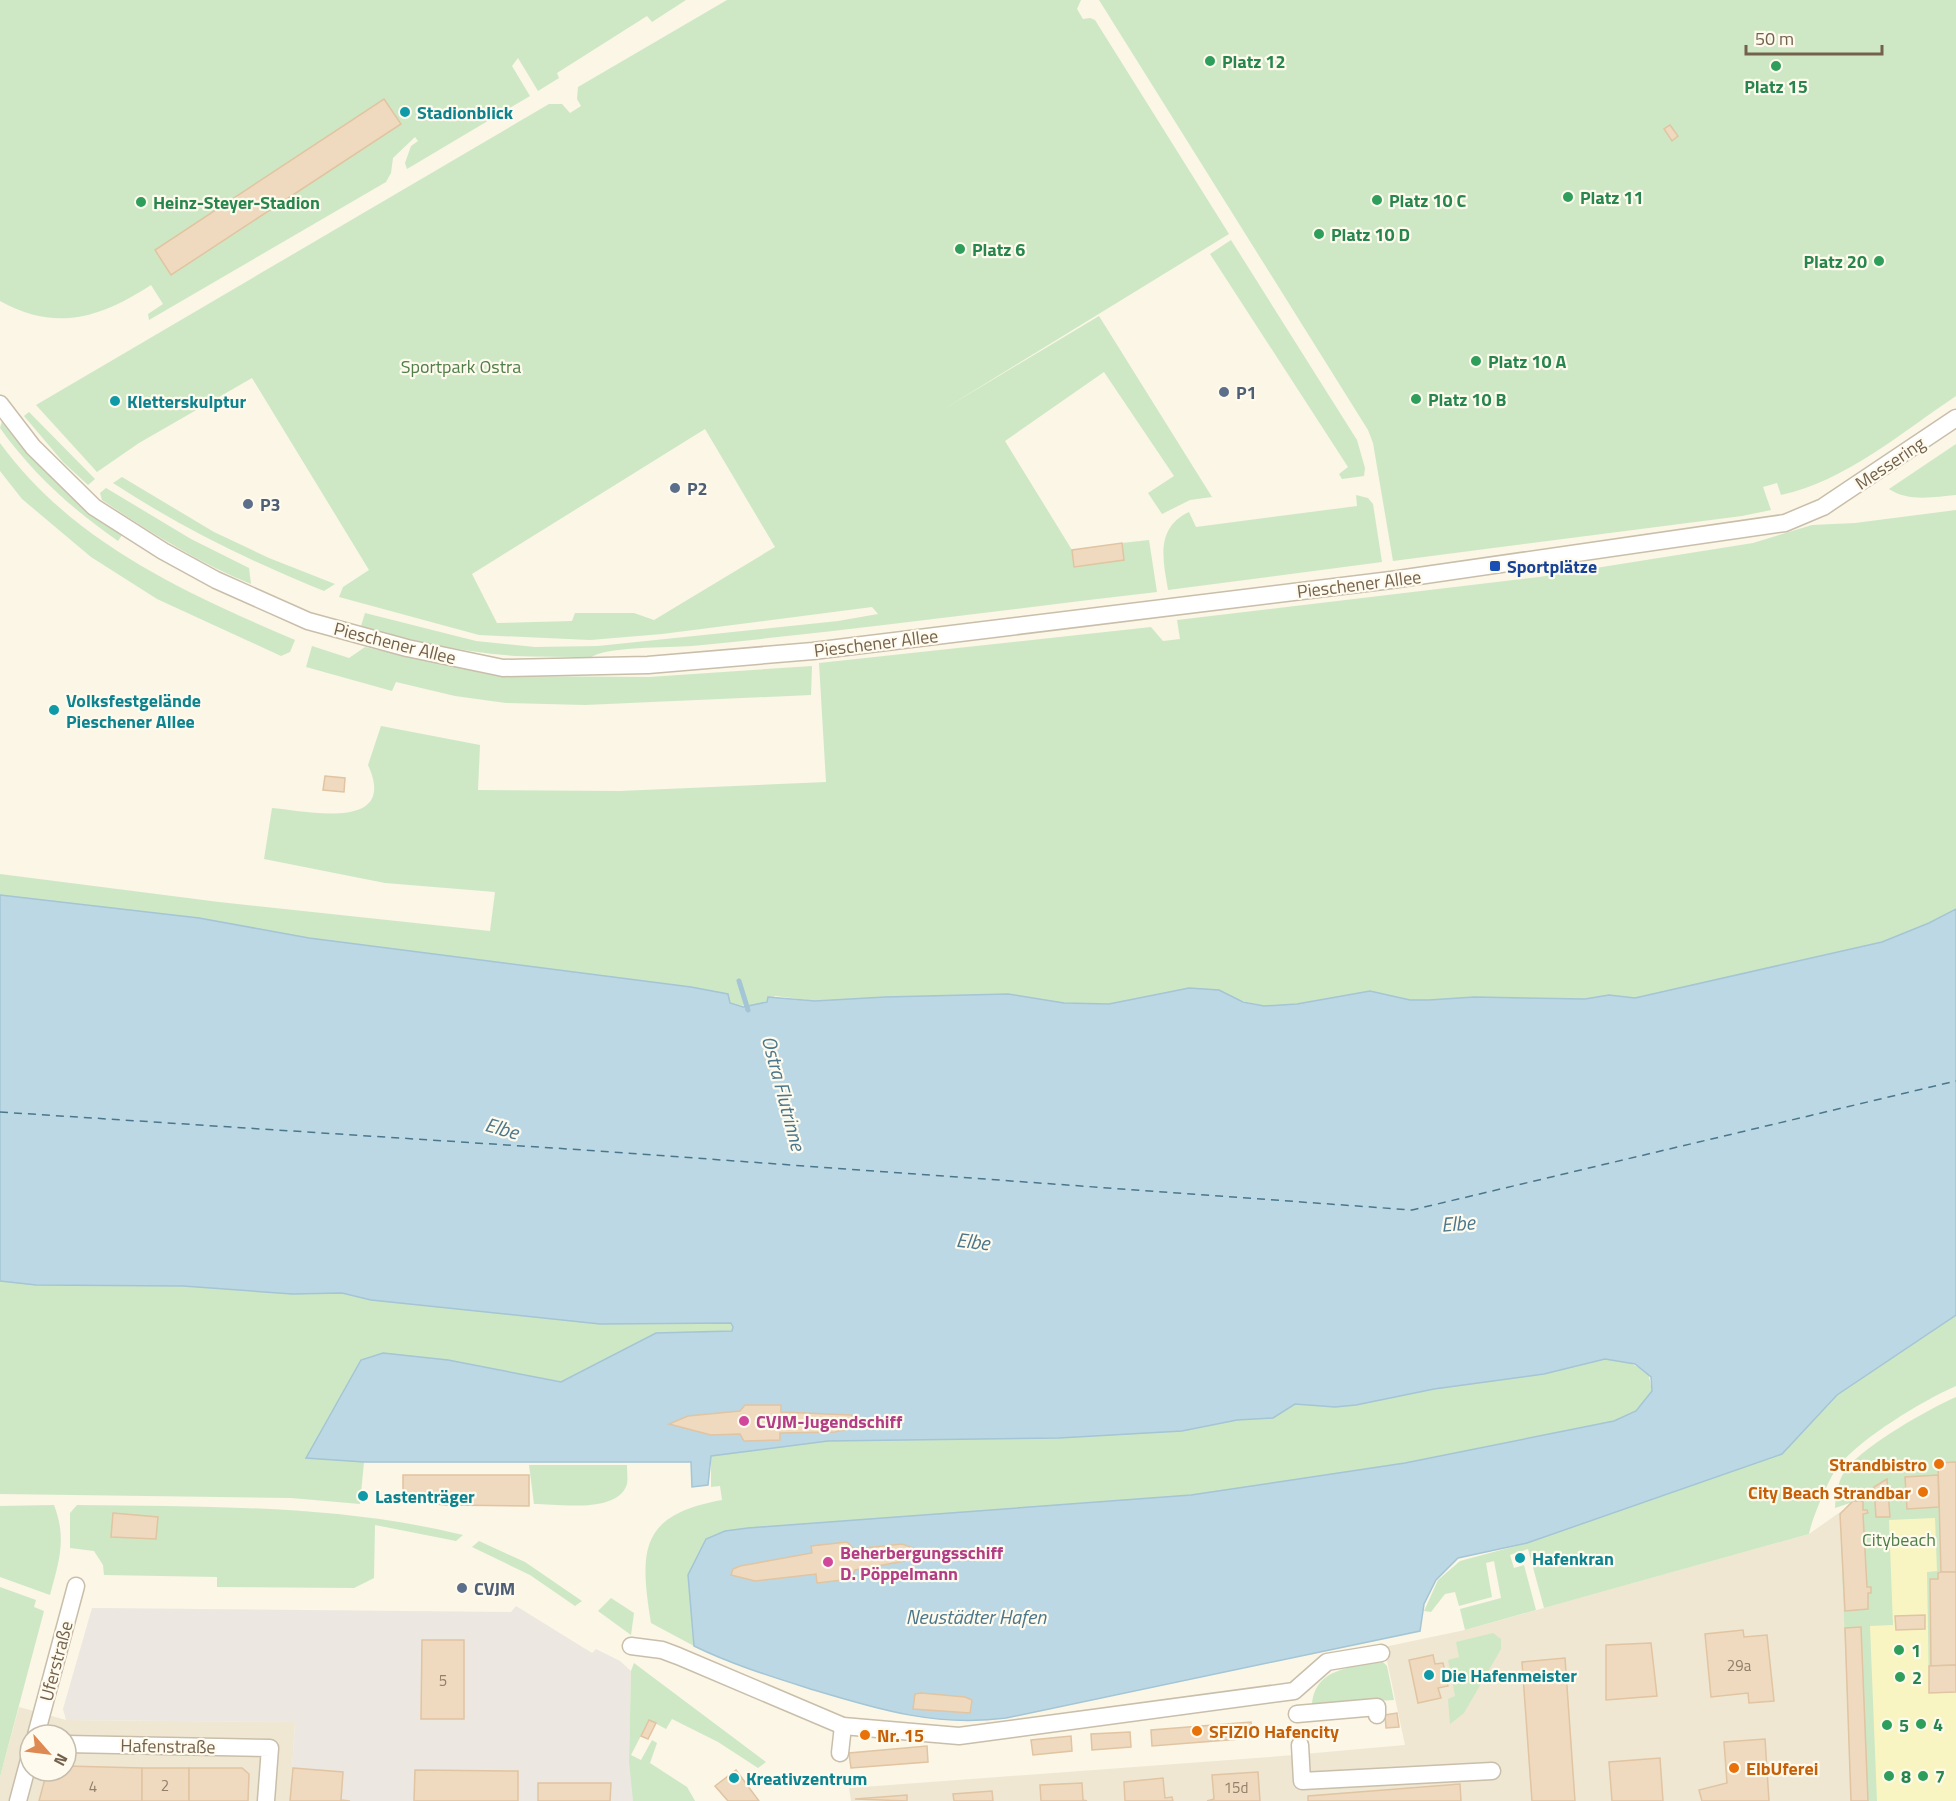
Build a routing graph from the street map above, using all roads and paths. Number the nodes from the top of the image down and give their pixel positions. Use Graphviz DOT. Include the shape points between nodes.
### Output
graph roads {
  1 [pos="0,404"];
  2 [pos="1956,418"];
  3 [pos="1823,507"];
  4 [pos="76,1586"];
  5 [pos="631,1646"];
  6 [pos="1381,1653"];
  7 [pos="1294,1690"];
  8 [pos="1377,1715"];
  9 [pos="39,1723"];
  10 [pos="843,1726"];
  11 [pos="78,1744"];
  12 [pos="1300,1745"];
  13 [pos="840,1753"];
  14 [pos="1492,1771"];
  15 [pos="23,1783"];
  16 [pos="18,1801"];
  17 [pos="266,1801"];
  1 -- 3 [label="street, Pieschener Allee" via="33,447 94,507 216,580 308,621 407,648 503,668 648,665 837,648 1484,568 1785,523"];
  2 -- 3 [label="street, Messering"];
  4 -- 9 [label="street, Uferstraße"];
  5 -- 10 [label="street" via="678,1656"];
  6 -- 7 [label="street" via="1327,1662"];
  7 -- 8 [label="street" via="1298,1717 1377,1707"];
  7 -- 10 [label="street" via="959,1740"];
  10 -- 13 [label="street"];
  11 -- 17 [label="street, Hafenstraße" via="270,1748"];
  12 -- 14 [label="street" via="1302,1781"];
  15 -- 16 [label="street"];
}
